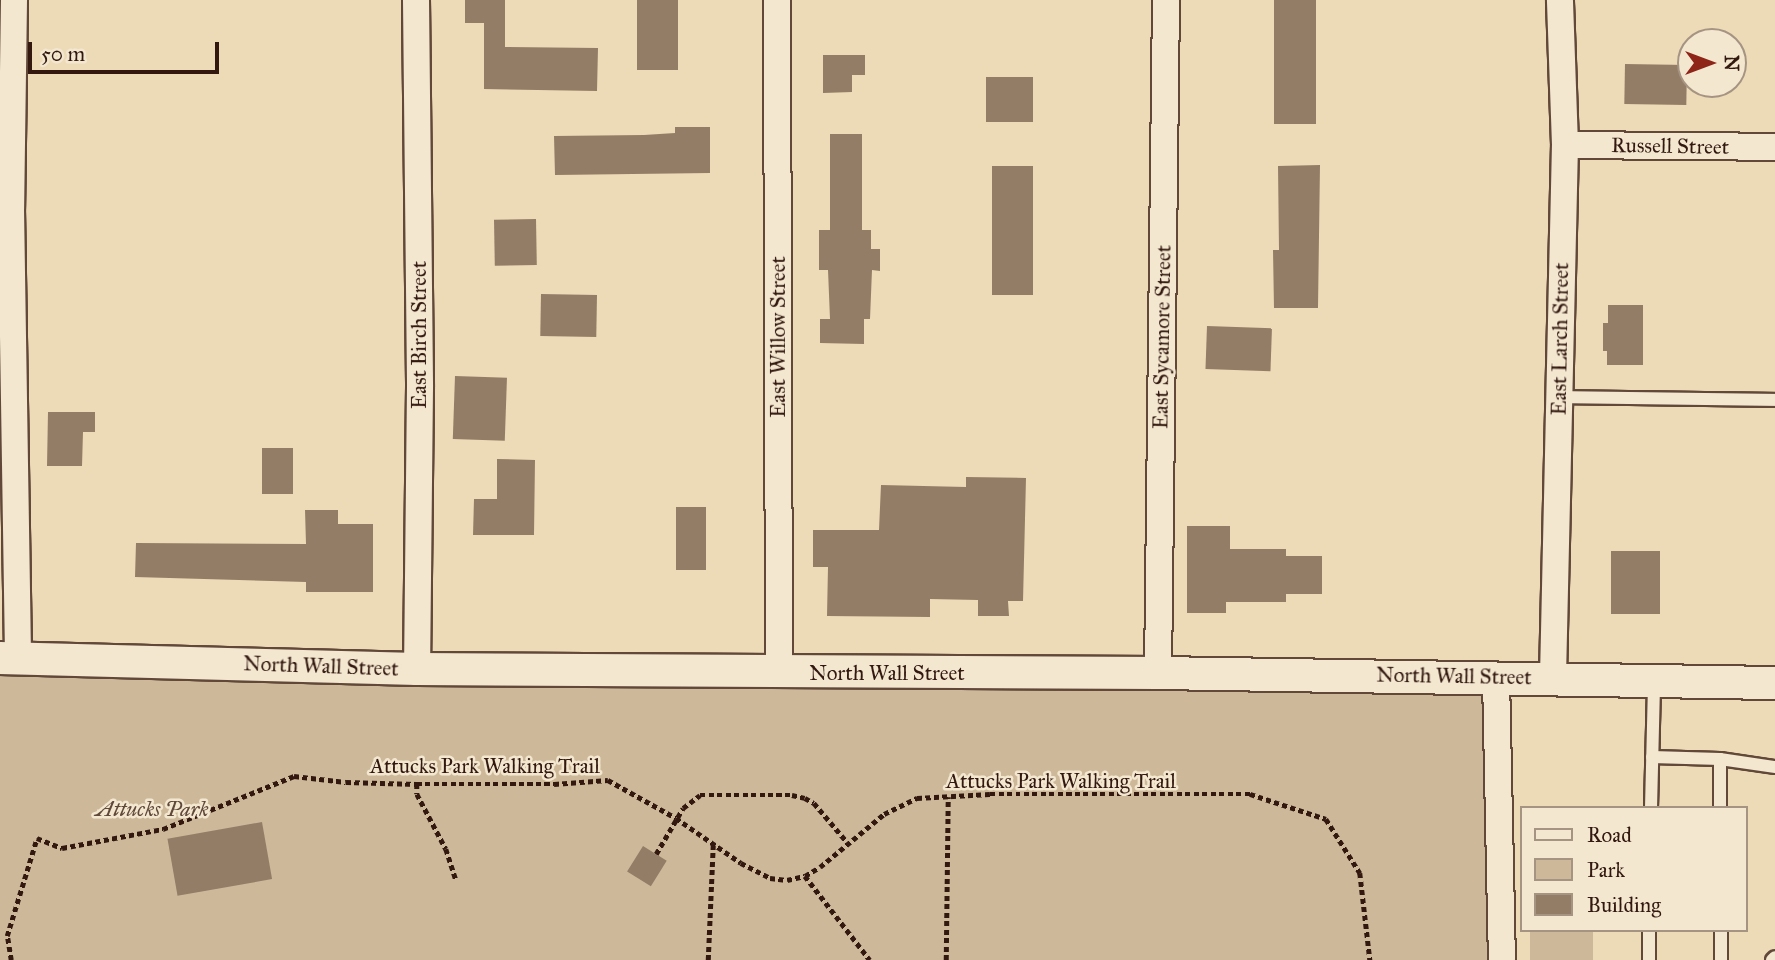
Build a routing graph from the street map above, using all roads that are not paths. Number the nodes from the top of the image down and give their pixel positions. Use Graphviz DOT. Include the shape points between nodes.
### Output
graph roads {
  1 [pos="14,0"];
  2 [pos="416,0"];
  3 [pos="777,0"];
  4 [pos="1166,0"];
  5 [pos="1560,0"];
  6 [pos="1565,145"];
  7 [pos="1775,147"];
  8 [pos="6,255"];
  9 [pos="6,344"];
  10 [pos="1559,397"];
  11 [pos="1775,400"];
  12 [pos="9,658"];
  13 [pos="417,669"];
  14 [pos="779,673"];
  15 [pos="1158,673"];
  16 [pos="1496,677"];
  17 [pos="1553,677"];
  18 [pos="1654,681"];
  19 [pos="1775,683"];
  20 [pos="1652,757"];
  21 [pos="1720,759"];
  22 [pos="1775,767"];
  23 [pos="1651,806"];
  24 [pos="1720,806"];
  25 [pos="1649,932"];
  26 [pos="1721,932"];
  27 [pos="1502,960"];
  28 [pos="1649,960"];
  29 [pos="1721,960"];
  1 -- 8 [label="street"];
  2 -- 13 [label="street, East Birch Street"];
  3 -- 14 [label="street, East Willow Street"];
  4 -- 15 [label="street, East Sycamore Street"];
  5 -- 6 [label="street, East Larch Street"];
  6 -- 7 [label="street, Russell Street"];
  6 -- 10 [label="street, East Larch Street"];
  8 -- 9 [label="street"];
  9 -- 12 [label="street"];
  10 -- 11 [label="lane"];
  10 -- 17 [label="street, East Larch Street"];
  12 -- 13 [label="street, North Wall Street"];
  13 -- 14 [label="street, North Wall Street"];
  14 -- 15 [label="street, North Wall Street"];
  15 -- 16 [label="street, North Wall Street"];
  16 -- 17 [label="street, North Wall Street"];
  16 -- 27 [label="street"];
  17 -- 18 [label="street, North Wall Street"];
  18 -- 19 [label="street, North Wall Street"];
  18 -- 20 [label="lane"];
  20 -- 21 [label="lane"];
  20 -- 23 [label="lane"];
  21 -- 22 [label="lane"];
  21 -- 24 [label="lane"];
  25 -- 28 [label="lane"];
  26 -- 29 [label="lane"];
}
